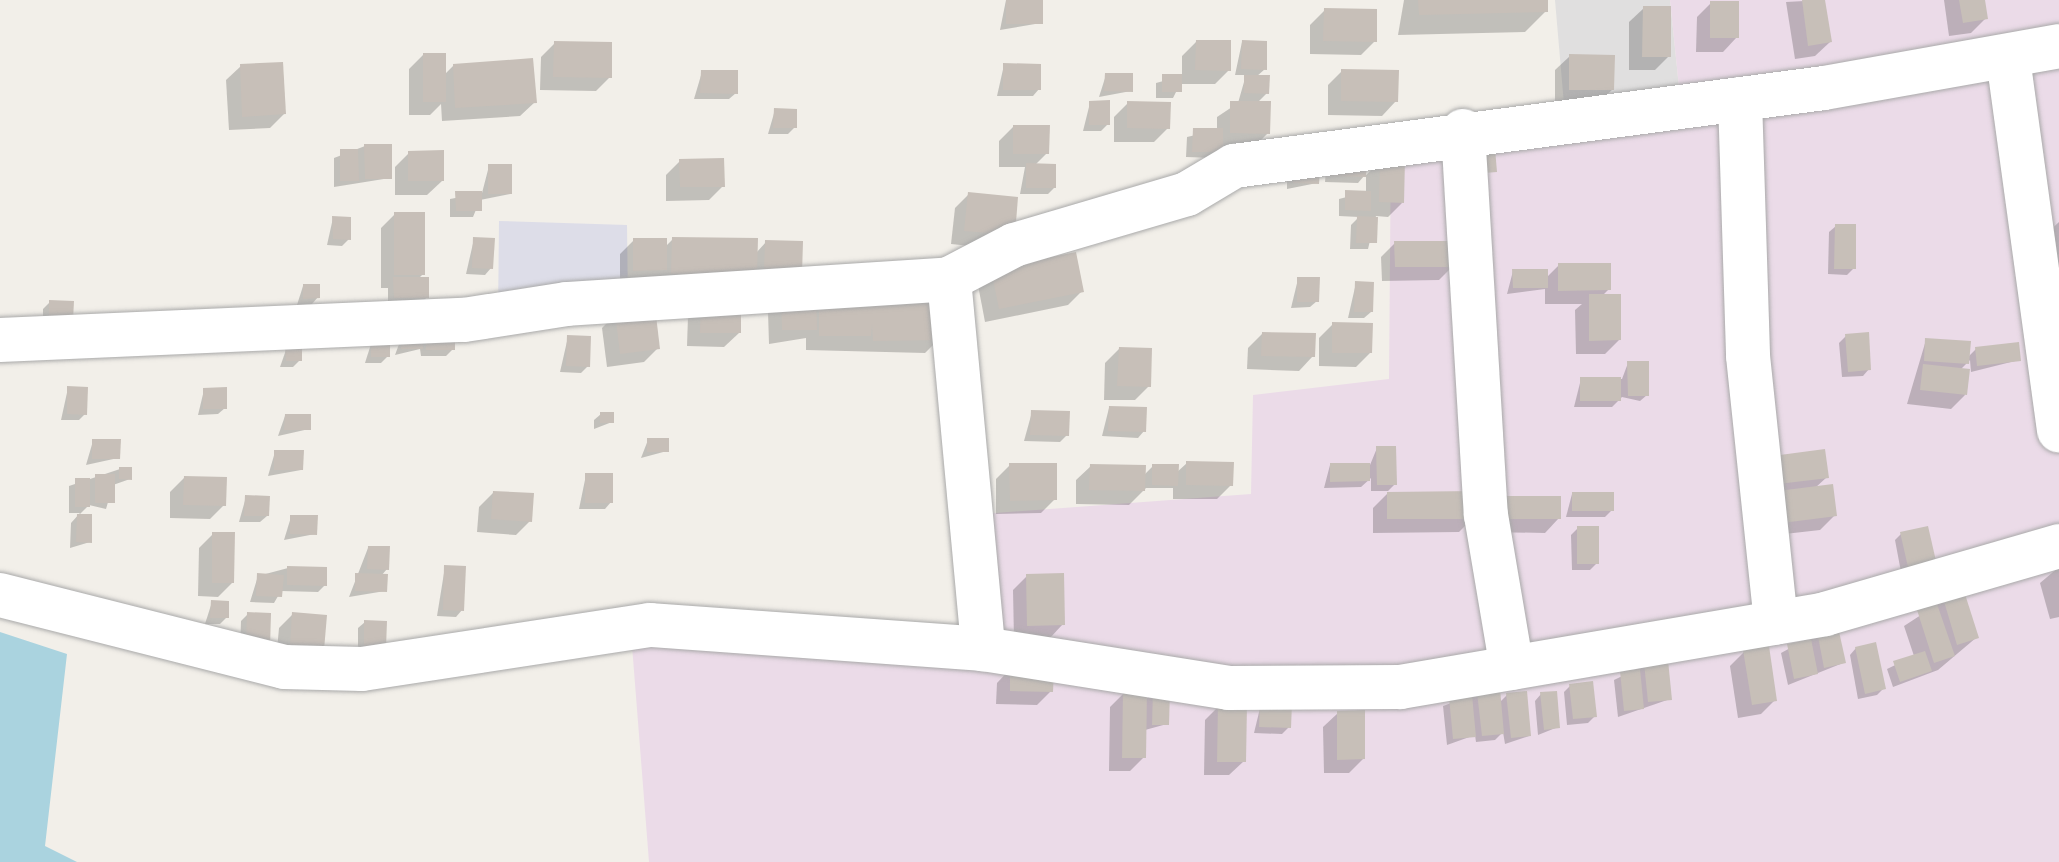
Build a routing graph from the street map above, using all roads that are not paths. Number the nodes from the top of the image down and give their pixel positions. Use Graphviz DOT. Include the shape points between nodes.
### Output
graph roads {
  1 [pos="2059,46"];
  2 [pos="2008,58"];
  3 [pos="1740,99"];
  4 [pos="1463,131"];
  5 [pos="949,279"];
  6 [pos="0,340"];
  7 [pos="2059,431"];
  8 [pos="2059,546"];
  9 [pos="0,595"];
  10 [pos="1776,623"];
  11 [pos="983,649"];
  12 [pos="1512,668"];
  1 -- 2 [label="street"];
  2 -- 3 [label="street"];
  2 -- 7 [label="street"];
  3 -- 4 [label="street"];
  3 -- 10 [label="street" via="1748,356"];
  4 -- 5 [label="street" via="1234,166 1187,194 1014,245"];
  4 -- 12 [label="street" via="1486,515"];
  5 -- 6 [label="street" via="567,304 464,320"];
  5 -- 11 [label="street"];
  8 -- 10 [label="street"];
  9 -- 11 [label="street" via="284,667 362,669 650,625"];
  10 -- 12 [label="street"];
  11 -- 12 [label="street" via="1228,688 1400,687"];
}
